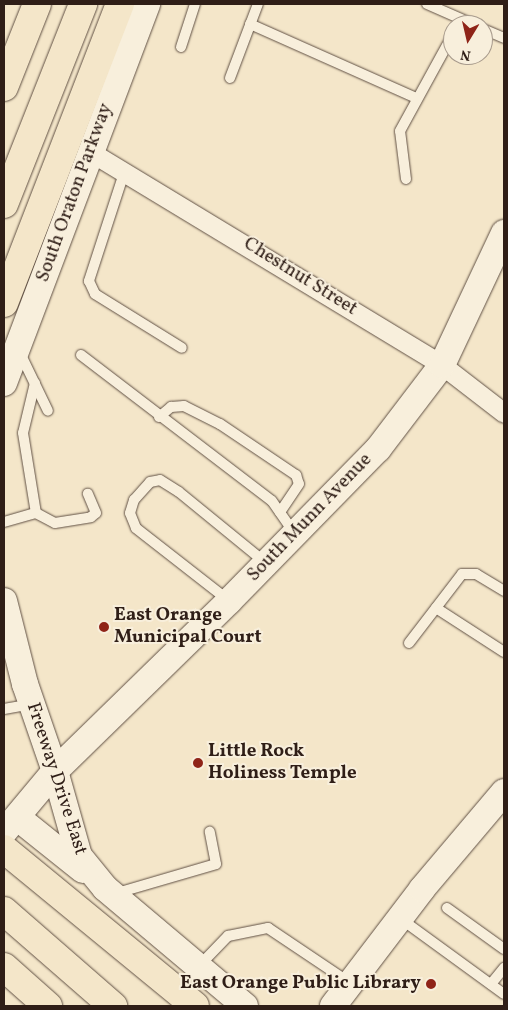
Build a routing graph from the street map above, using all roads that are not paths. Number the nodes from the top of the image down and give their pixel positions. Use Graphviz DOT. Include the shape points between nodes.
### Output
graph roads {
  1 [pos="37,4"];
  2 [pos="83,4"];
  3 [pos="120,4"];
  4 [pos="147,4"];
  5 [pos="195,4"];
  6 [pos="258,4"];
  7 [pos="427,4"];
  8 [pos="447,15"];
  9 [pos="250,24"];
  10 [pos="181,47"];
  11 [pos="443,51"];
  12 [pos="230,78"];
  13 [pos="4,87"];
  14 [pos="416,98"];
  15 [pos="89,151"];
  16 [pos="125,170"];
  17 [pos="406,179"];
  18 [pos="4,204"];
  19 [pos="504,232"];
  20 [pos="4,302"];
  21 [pos="18,347"];
  22 [pos="182,348"];
  23 [pos="81,354"];
  24 [pos="442,365"];
  25 [pos="4,383"];
  26 [pos="35,383"];
  27 [pos="48,411"];
  28 [pos="504,413"];
  29 [pos="159,417"];
  30 [pos="88,494"];
  31 [pos="280,512"];
  32 [pos="36,513"];
  33 [pos="4,522"];
  34 [pos="295,534"];
  35 [pos="266,564"];
  36 [pos="504,590"];
  37 [pos="4,601"];
  38 [pos="229,601"];
  39 [pos="436,608"];
  40 [pos="409,643"];
  41 [pos="504,652"];
  42 [pos="32,704"];
  43 [pos="4,709"];
  44 [pos="55,770"];
  45 [pos="504,792"];
  46 [pos="11,825"];
  47 [pos="210,832"];
  48 [pos="4,850"];
  49 [pos="4,856"];
  50 [pos="109,891"];
  51 [pos="447,908"];
  52 [pos="4,911"];
  53 [pos="400,918"];
  54 [pos="504,949"];
  55 [pos="4,967"];
  56 [pos="198,967"];
  57 [pos="504,968"];
  58 [pos="351,983"];
  59 [pos="491,984"];
  60 [pos="504,994"];
  61 [pos="48,1006"];
  62 [pos="114,1006"];
  63 [pos="168,1006"];
  64 [pos="195,1006"];
  65 [pos="245,1006"];
  66 [pos="333,1006"];
  1 -- 13 [label="highway"];
  2 -- 18 [label="highway"];
  3 -- 20 [label="highway"];
  4 -- 15 [label="main road, South Oraton Parkway"];
  5 -- 10 [label="lane"];
  6 -- 9 [label="lane"];
  7 -- 8 [label="lane"];
  9 -- 12 [label="lane"];
  9 -- 14 [label="lane"];
  11 -- 14 [label="lane"];
  14 -- 17 [label="lane" via="400,131"];
  15 -- 16 [label="street, Chestnut Street"];
  15 -- 21 [label="main road, South Oraton Parkway"];
  16 -- 22 [label="lane" via="89,281 95,294"];
  16 -- 24 [label="street, Chestnut Street"];
  19 -- 24 [label="main road, South Munn Avenue"];
  21 -- 25 [label="main road, South Oraton Parkway"];
  21 -- 26 [label="lane"];
  23 -- 29 [label="lane"];
  24 -- 28 [label="street, Chestnut Street"];
  24 -- 34 [label="main road, South Munn Avenue" via="378,449"];
  26 -- 27 [label="lane"];
  26 -- 32 [label="lane" via="23,433"];
  29 -- 31 [label="lane" via="272,501"];
  29 -- 31 [label="lane" via="171,407 184,406 220,424 296,475 299,484"];
  30 -- 32 [label="lane" via="96,512 91,517 55,523"];
  31 -- 34 [label="lane"];
  32 -- 33 [label="lane"];
  34 -- 35 [label="main road, South Munn Avenue"];
  35 -- 38 [label="main road, South Munn Avenue"];
  35 -- 38 [label="lane" via="179,492 160,480 150,482 134,500 130,514 136,528"];
  36 -- 39 [label="lane" via="476,574 462,574"];
  37 -- 42 [label="main road, Freeway Drive East"];
  38 -- 44 [label="main road, South Munn Avenue"];
  39 -- 40 [label="lane"];
  39 -- 41 [label="lane"];
  42 -- 43 [label="lane"];
  42 -- 44 [label="main road, Freeway Drive East"];
  44 -- 46 [label="main road, South Munn Avenue"];
  44 -- 50 [label="main road, Freeway Drive East" via="75,847 84,865"];
  45 -- 53 [label="main road"];
  46 -- 50 [label="main road"];
  47 -- 50 [label="lane" via="216,864"];
  48 -- 64 [label="highway"];
  49 -- 63 [label="highway"];
  50 -- 56 [label="main road, Freeway Drive East"];
  51 -- 54 [label="lane"];
  52 -- 62 [label="highway"];
  53 -- 58 [label="main road"];
  53 -- 59 [label="lane"];
  55 -- 61 [label="highway"];
  56 -- 58 [label="lane" via="228,936 268,928"];
  56 -- 65 [label="main road, Freeway Drive East"];
  57 -- 59 [label="lane"];
  58 -- 66 [label="main road"];
  59 -- 60 [label="lane"];
}
